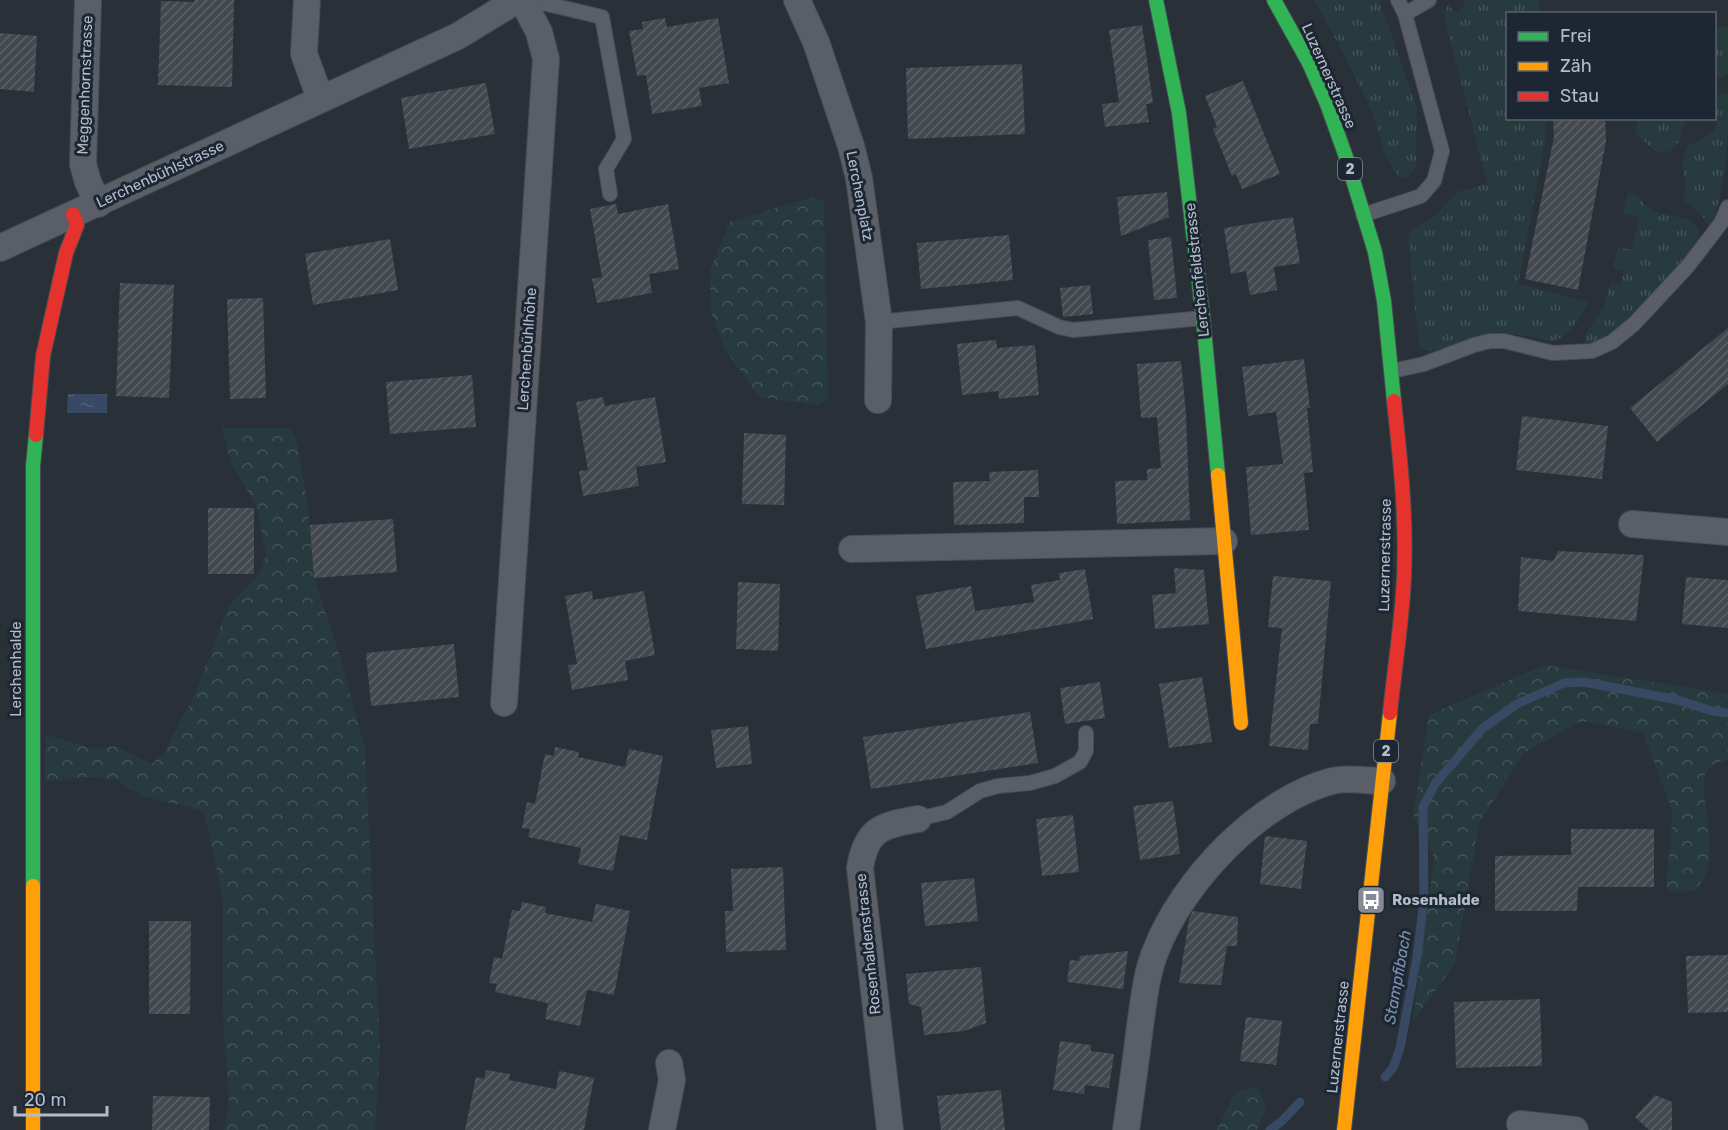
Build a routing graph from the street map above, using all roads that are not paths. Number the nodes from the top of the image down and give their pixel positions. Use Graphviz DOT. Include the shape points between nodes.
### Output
graph roads {
  1 [pos="88,0"];
  2 [pos="307,0"];
  3 [pos="517,0"];
  4 [pos="522,0"];
  5 [pos="530,0"];
  6 [pos="797,0"];
  7 [pos="1156,0"];
  8 [pos="1274,0"];
  9 [pos="1398,0"];
  10 [pos="1429,0"];
  11 [pos="1405,14"];
  12 [pos="320,99"];
  13 [pos="610,194"];
  14 [pos="98,204"];
  15 [pos="1728,207"];
  16 [pos="73,214"];
  17 [pos="1363,215"];
  18 [pos="0,248"];
  19 [pos="1203,318"];
  20 [pos="879,321"];
  21 [pos="1392,371"];
  22 [pos="878,400"];
  23 [pos="1632,524"];
  24 [pos="1728,532"];
  25 [pos="1224,541"];
  26 [pos="852,549"];
  27 [pos="504,703"];
  28 [pos="1240,723"];
  29 [pos="1086,733"];
  30 [pos="1382,781"];
  31 [pos="918,819"];
  32 [pos="669,1063"];
  33 [pos="1520,1124"];
  34 [pos="33,1130"];
  35 [pos="662,1130"];
  36 [pos="890,1130"];
  37 [pos="1126,1130"];
  38 [pos="1344,1130"];
  39 [pos="1575,1130"];
  1 -- 14 [label="street, Meggenhornstrasse" via="83,164"];
  2 -- 12 [label="street" via="304,54"];
  3 -- 12 [label="street, Lerchenbühlstrasse" via="458,36"];
  4 -- 27 [label="street, Lerchenbühlhöhe" via="539,32 546,59"];
  5 -- 13 [label="lane" via="602,17 624,140 606,169"];
  6 -- 20 [label="street, Lerchenplatz" via="816,42 859,178"];
  7 -- 19 [label="street, Lerchenfeldstrasse" via="1179,113"];
  8 -- 17 [label="street, Luzernerstrasse / 2" via="1327,104"];
  9 -- 11 [label="lane"];
  10 -- 11 [label="lane"];
  11 -- 17 [label="lane" via="1443,151 1434,181 1421,196"];
  12 -- 14 [label="street, Lerchenbühlstrasse"];
  14 -- 16 [label="street, Lerchenbühlstrasse"];
  15 -- 21 [label="lane" via="1721,223 1688,266 1612,342 1592,351 1553,353 1490,341"];
  16 -- 18 [label="street, Lerchenbühlstrasse"];
  16 -- 34 [label="street, Lerchenhalde" via="77,225 66,253 44,356 33,466"];
  17 -- 21 [label="street, Luzernerstrasse / 2" via="1375,252"];
  19 -- 20 [label="lane" via="1073,330 1018,308"];
  19 -- 25 [label="street, Lerchenfeldstrasse"];
  20 -- 22 [label="street, Lerchenplatz"];
  21 -- 30 [label="street, Luzernerstrasse / 2" via="1402,475 1403,593"];
  23 -- 24 [label="street"];
  25 -- 26 [label="street"];
  25 -- 28 [label="street, Lerchenfeldstrasse"];
  29 -- 31 [label="lane, Rosenhaldenstrasse" via="1086,750 1080,762 1055,776 981,791 947,812"];
  30 -- 37 [label="street" via="1335,780 1278,806 1247,828 1184,896 1156,950 1147,980"];
  30 -- 38 [label="street, Luzernerstrasse / 2"];
  31 -- 36 [label="street, Rosenhaldenstrasse" via="877,830 862,852 860,868"];
  32 -- 35 [label="street" via="672,1080"];
  33 -- 39 [label="street"];
}
